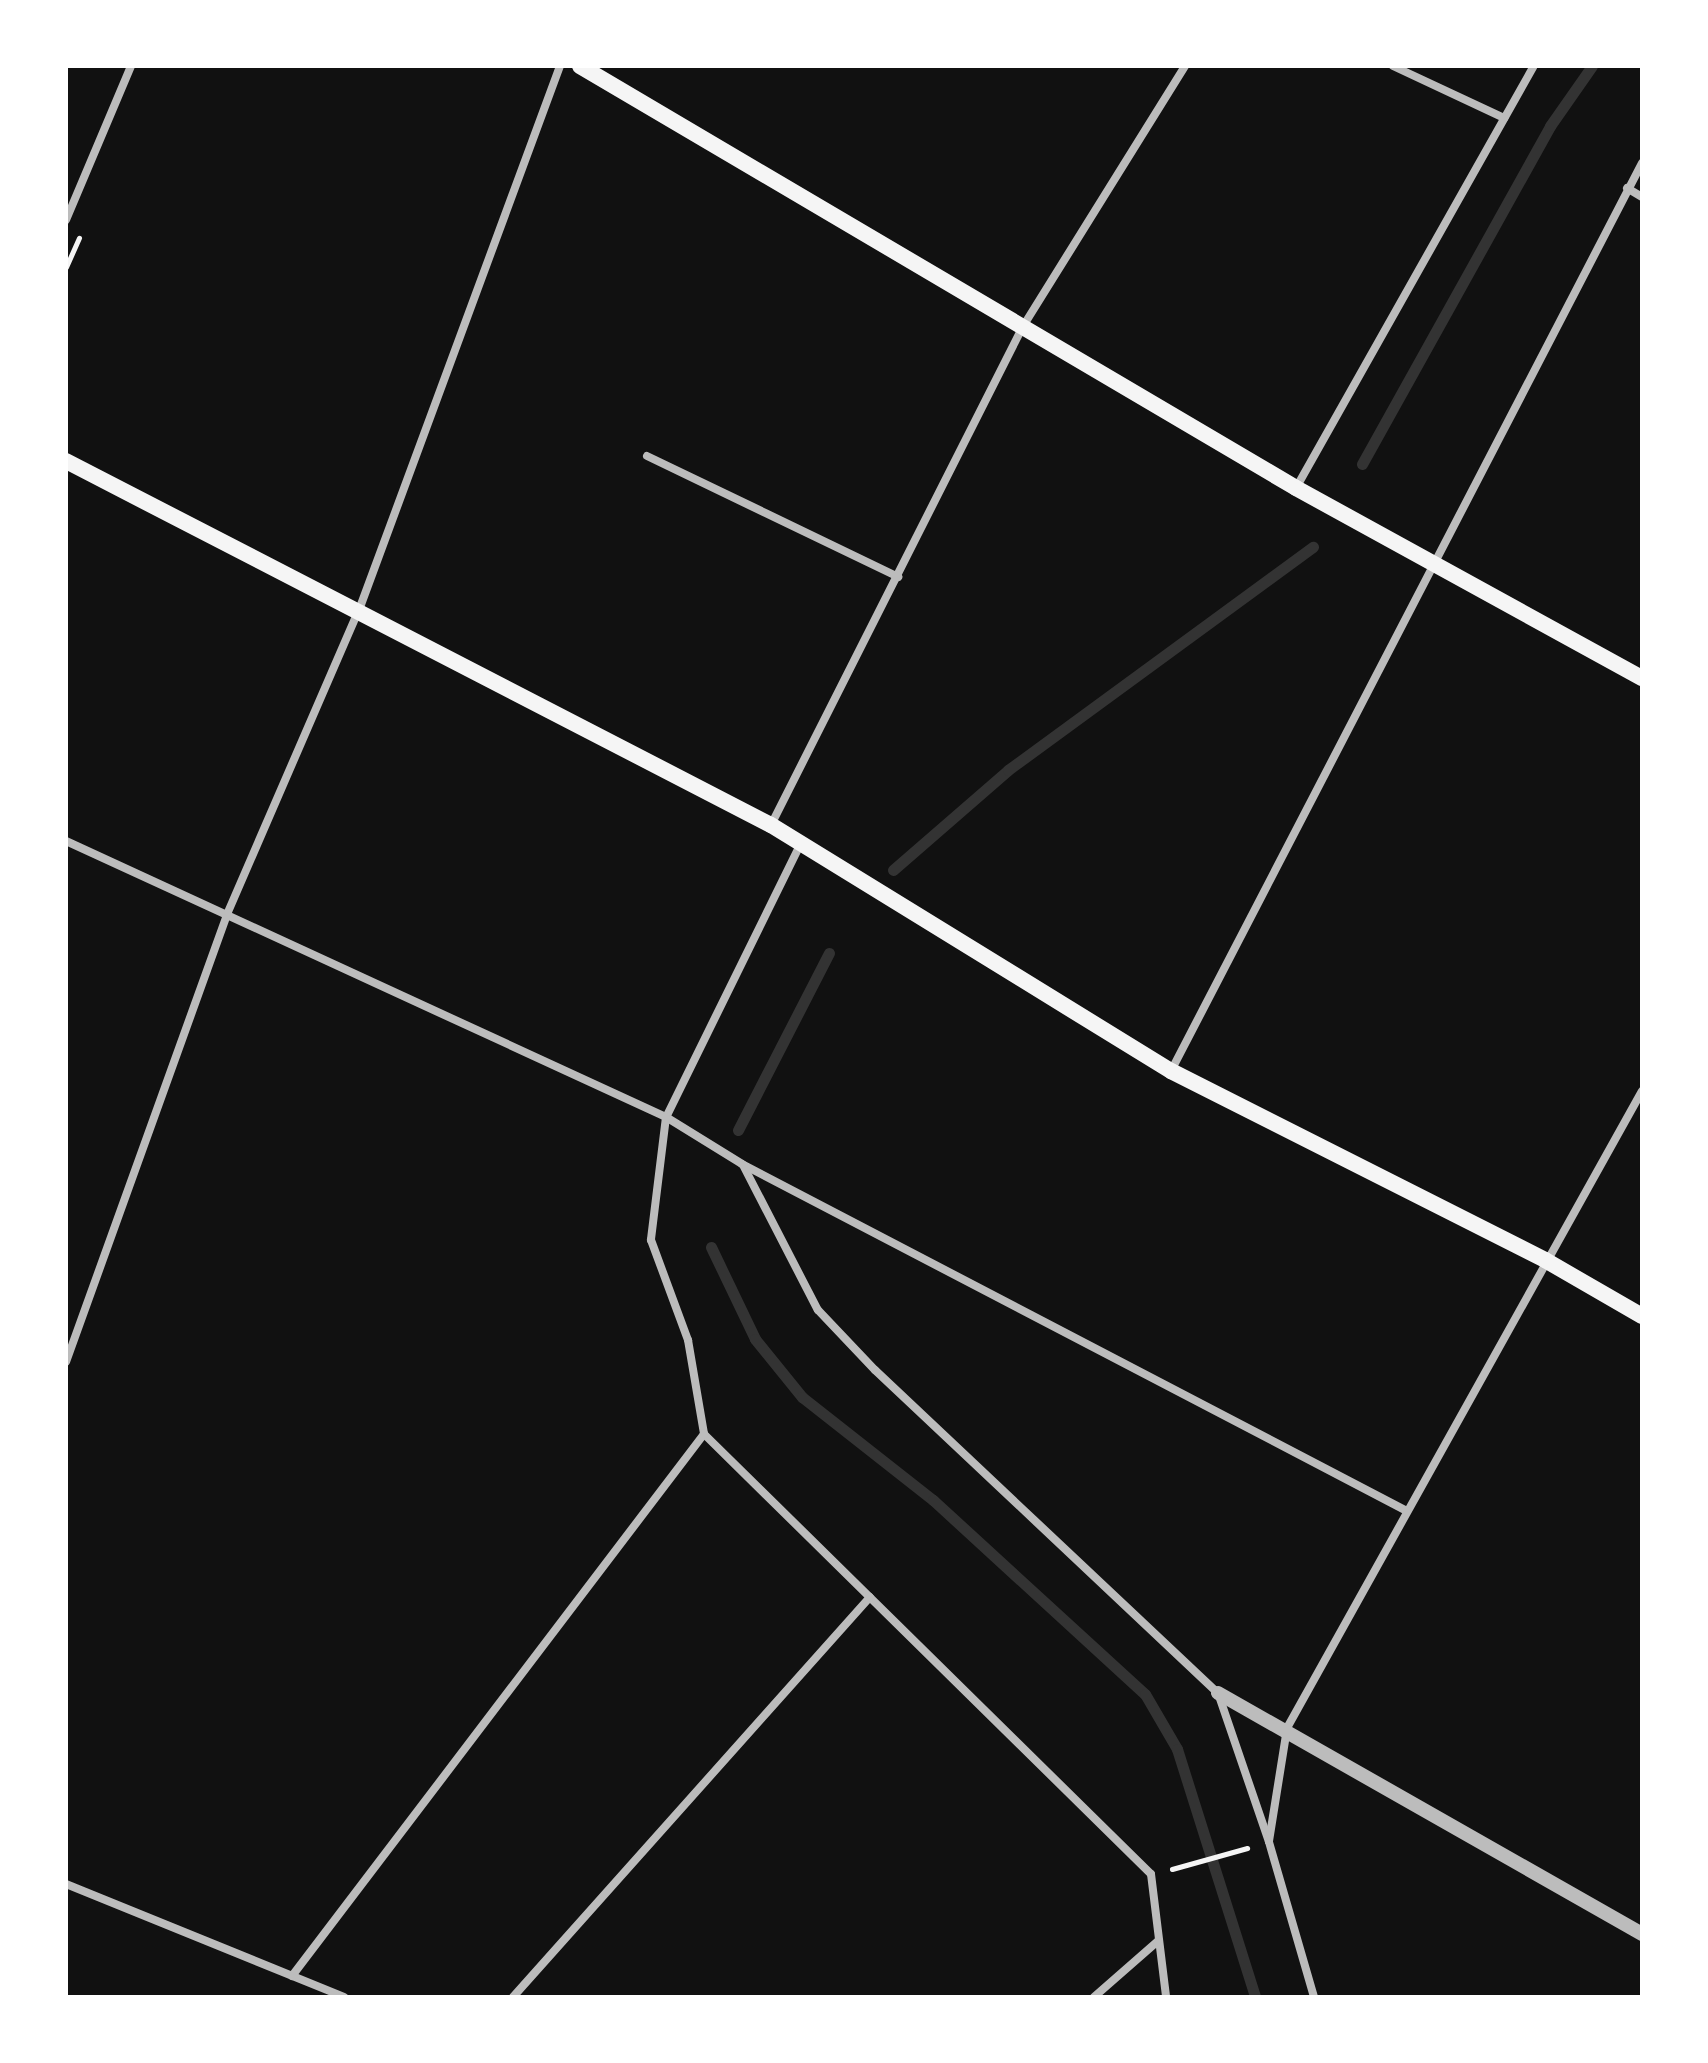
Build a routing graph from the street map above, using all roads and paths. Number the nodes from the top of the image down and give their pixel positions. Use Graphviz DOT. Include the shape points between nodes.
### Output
graph roads {
  1 [pos="131,66"];
  2 [pos="560,66"];
  3 [pos="580,66"];
  4 [pos="1185,66"];
  5 [pos="1393,66"];
  6 [pos="1534,66"];
  7 [pos="1504,118"];
  8 [pos="1642,163"];
  9 [pos="1627,188"];
  10 [pos="1642,197"];
  11 [pos="66,220"];
  12 [pos="1022,328"];
  13 [pos="647,456"];
  14 [pos="66,461"];
  15 [pos="1296,488"];
  16 [pos="1433,562"];
  17 [pos="898,577"];
  18 [pos="359,610"];
  19 [pos="1642,678"];
  20 [pos="771,825"];
  21 [pos="66,841"];
  22 [pos="801,843"];
  23 [pos="228,912"];
  24 [pos="1171,1071"];
  25 [pos="1642,1091"];
  26 [pos="666,1117"];
  27 [pos="742,1164"];
  28 [pos="1545,1260"];
  29 [pos="1642,1316"];
  30 [pos="66,1362"];
  31 [pos="704,1434"];
  32 [pos="1405,1510"];
  33 [pos="870,1597"];
  34 [pos="1218,1693"];
  35 [pos="1287,1728"];
  36 [pos="1269,1842"];
  37 [pos="1151,1874"];
  38 [pos="66,1884"];
  39 [pos="1642,1934"];
  40 [pos="1158,1941"];
  41 [pos="292,1976"];
  42 [pos="344,1997"];
  43 [pos="513,1997"];
  44 [pos="1094,1997"];
  45 [pos="1166,1997"];
  46 [pos="1314,1997"];
  1 -- 11 [label="street"];
  2 -- 18 [label="street"];
  3 -- 12 [label="main road"];
  4 -- 12 [label="street"];
  5 -- 7 [label="street"];
  6 -- 7 [label="street"];
  7 -- 15 [label="street"];
  8 -- 9 [label="street"];
  9 -- 10 [label="street"];
  9 -- 16 [label="street"];
  12 -- 15 [label="main road"];
  12 -- 17 [label="street"];
  13 -- 17 [label="street"];
  14 -- 18 [label="main road"];
  15 -- 16 [label="main road"];
  16 -- 19 [label="main road"];
  16 -- 24 [label="street"];
  17 -- 20 [label="street"];
  18 -- 20 [label="main road"];
  18 -- 23 [label="street"];
  20 -- 22 [label="main road"];
  21 -- 23 [label="street"];
  22 -- 24 [label="main road"];
  22 -- 26 [label="street"];
  23 -- 26 [label="street"];
  23 -- 30 [label="street"];
  24 -- 28 [label="main road"];
  25 -- 28 [label="street"];
  26 -- 27 [label="street"];
  26 -- 31 [label="street" via="651,1240 688,1340"];
  27 -- 32 [label="street"];
  27 -- 34 [label="street" via="818,1310"];
  28 -- 29 [label="main road"];
  28 -- 32 [label="street"];
  31 -- 33 [label="street"];
  31 -- 41 [label="street"];
  32 -- 35 [label="street"];
  33 -- 37 [label="street"];
  33 -- 43 [label="street"];
  34 -- 35 [label="street"];
  34 -- 36 [label="street"];
  35 -- 36 [label="street"];
  35 -- 39 [label="street"];
  36 -- 37 [label="path"];
  36 -- 46 [label="street"];
  37 -- 40 [label="street"];
  38 -- 41 [label="street"];
  40 -- 44 [label="street"];
  40 -- 45 [label="street"];
  41 -- 42 [label="street"];
}
